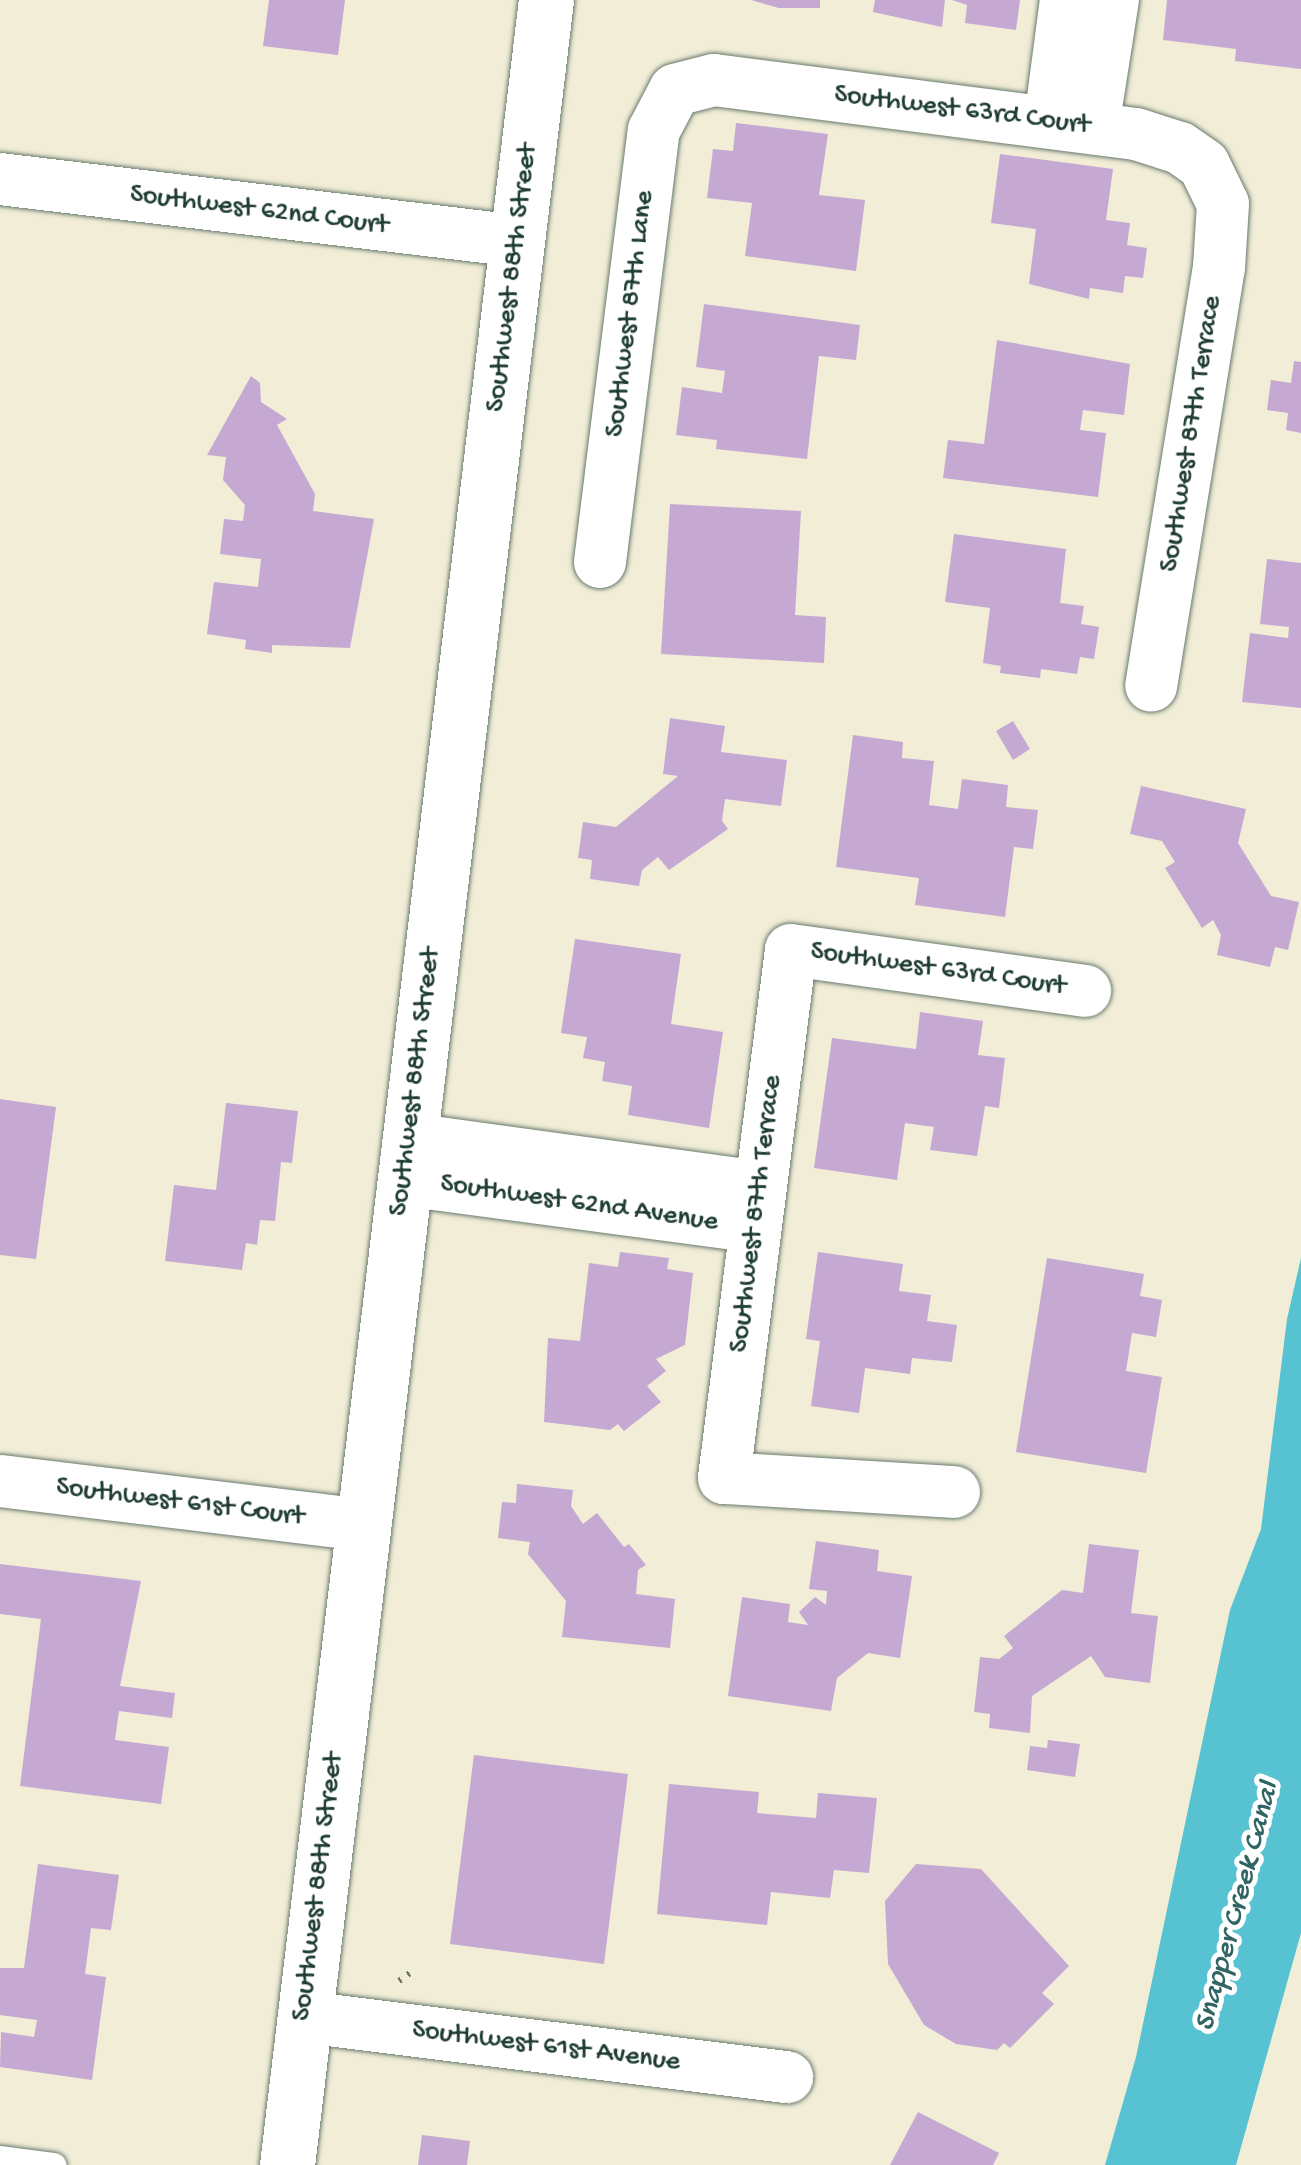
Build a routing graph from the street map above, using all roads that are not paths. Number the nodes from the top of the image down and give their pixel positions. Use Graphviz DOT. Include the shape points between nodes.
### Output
graph roads {
  1 [pos="546,0"];
  2 [pos="1066,0"];
  3 [pos="1113,0"];
  4 [pos="690,82"];
  5 [pos="1072,124"];
  6 [pos="0,180"];
  7 [pos="1217,182"];
  8 [pos="518,241"];
  9 [pos="600,562"];
  10 [pos="1151,686"];
  11 [pos="791,950"];
  12 [pos="1085,991"];
  13 [pos="407,1159"];
  14 [pos="757,1207"];
  15 [pos="0,1481"];
  16 [pos="954,1492"];
  17 [pos="361,1525"];
  18 [pos="304,2017"];
  19 [pos="787,2077"];
  20 [pos="0,2158"];
  21 [pos="54,2165"];
  22 [pos="286,2165"];
  1 -- 8 [label="street, Southwest 88th Street"];
  2 -- 5 [label="street"];
  3 -- 5 [label="street"];
  4 -- 5 [label="street, Southwest 63rd Court"];
  4 -- 9 [label="street, Southwest 87th Lane" via="675,90 654,130"];
  5 -- 7 [label="street, Southwest 63rd Court" via="1180,148"];
  6 -- 8 [label="street, Southwest 62nd Court"];
  7 -- 10 [label="street, Southwest 87th Terrace" via="1223,204 1219,267"];
  8 -- 13 [label="street, Southwest 88th Street"];
  11 -- 12 [label="street, Southwest 63rd Court"];
  11 -- 14 [label="street, Southwest 87th Terrace"];
  13 -- 14 [label="street, Southwest 62nd Avenue"];
  13 -- 17 [label="street, Southwest 88th Street"];
  14 -- 16 [label="street, Southwest 87th Terrace" via="724,1478"];
  15 -- 17 [label="street, Southwest 61st Court"];
  17 -- 18 [label="street, Southwest 88th Street"];
  18 -- 19 [label="street, Southwest 61st Avenue"];
  18 -- 22 [label="street, Southwest 88th Street"];
  20 -- 21 [label="lane"];
}
